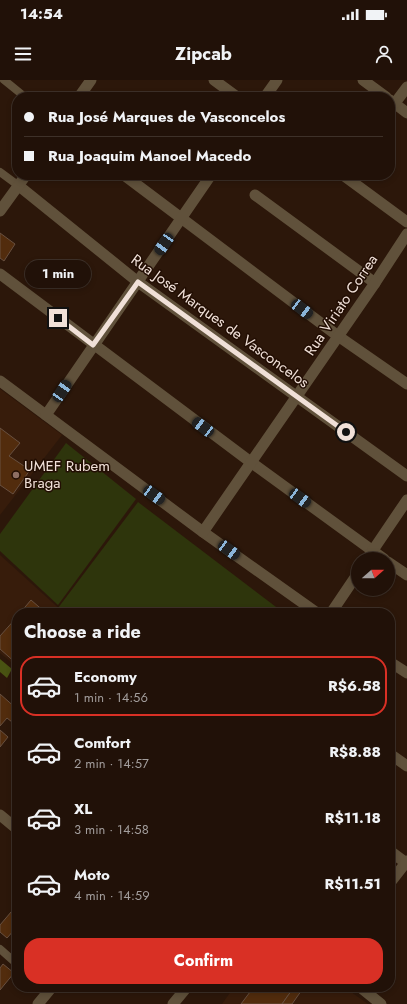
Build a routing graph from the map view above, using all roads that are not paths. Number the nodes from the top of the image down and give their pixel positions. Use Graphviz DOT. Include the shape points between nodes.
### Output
graph roads {
  1 [pos="4,80"];
  2 [pos="91,80"];
  3 [pos="214,80"];
  4 [pos="277,80"];
  5 [pos="363,80"];
  6 [pos="407,87"];
  7 [pos="19,92"];
  8 [pos="83,92"];
  9 [pos="230,92"];
  10 [pos="269,92"];
  11 [pos="379,92"];
  12 [pos="395,96"];
  13 [pos="395,104"];
  14 [pos="407,113"];
  15 [pos="0,172"];
  16 [pos="23,180"];
  17 [pos="131,180"];
  18 [pos="208,180"];
  19 [pos="350,180"];
  20 [pos="19,186"];
  21 [pos="255,196"];
  22 [pos="0,211"];
  23 [pos="182,219"];
  24 [pos="407,222"];
  25 [pos="407,234"];
  26 [pos="0,274"];
  27 [pos="138,282"];
  28 [pos="375,283"];
  29 [pos="338,336"];
  30 [pos="93,345"];
  31 [pos="0,381"];
  32 [pos="407,384"];
  33 [pos="298,396"];
  34 [pos="46,415"];
  35 [pos="252,463"];
  36 [pos="407,476"];
  37 [pos="407,500"];
  38 [pos="203,532"];
  39 [pos="366,552"];
  40 [pos="372,552"];
  41 [pos="395,567"];
  42 [pos="407,575"];
  43 [pos="351,584"];
  44 [pos="310,608"];
  45 [pos="335,608"];
  46 [pos="395,665"];
  47 [pos="407,673"];
  48 [pos="395,758"];
  49 [pos="407,766"];
  50 [pos="0,815"];
  51 [pos="12,825"];
  52 [pos="395,854"];
  53 [pos="406,862"];
  54 [pos="395,876"];
  55 [pos="0,949"];
  56 [pos="12,960"];
  57 [pos="46,992"];
  58 [pos="183,992"];
  59 [pos="366,992"];
  60 [pos="38,1004"];
  61 [pos="173,1004"];
  62 [pos="382,1004"];
  1 -- 7 [label="lane"];
  2 -- 8 [label="street"];
  3 -- 9 [label="street"];
  4 -- 10 [label="street"];
  5 -- 11 [label="street"];
  6 -- 12 [label="street"];
  13 -- 14 [label="street"];
  15 -- 20 [label="lane"];
  16 -- 20 [label="street"];
  17 -- 23 [label="street"];
  18 -- 23 [label="street"];
  19 -- 24 [label="street"];
  20 -- 22 [label="street"];
  20 -- 27 [label="street, Rua José Marques de Vasconcelos"];
  21 -- 28 [label="street"];
  23 -- 27 [label="street"];
  23 -- 29 [label="street"];
  25 -- 28 [label="street, Rua Viriato Correa"];
  26 -- 30 [label="street"];
  27 -- 30 [label="street"];
  27 -- 33 [label="street, Rua José Marques de Vasconcelos"];
  28 -- 29 [label="street, Rua Viriato Correa"];
  29 -- 32 [label="street"];
  29 -- 33 [label="street, Rua Viriato Correa"];
  30 -- 34 [label="street"];
  30 -- 35 [label="street"];
  31 -- 34 [label="street"];
  33 -- 35 [label="street, Rua Viriato Correa"];
  33 -- 36 [label="street, Rua José Marques de Vasconcelos"];
  34 -- 38 [label="street"];
  35 -- 38 [label="street, Rua Viriato Correa"];
  35 -- 39 [label="street"];
  37 -- 40 [label="street"];
  38 -- 44 [label="street"];
  41 -- 42 [label="street"];
  43 -- 45 [label="street"];
  46 -- 47 [label="street"];
  48 -- 49 [label="street"];
  50 -- 51 [label="street"];
  52 -- 53 [label="street"];
  53 -- 54 [label="street"];
  55 -- 56 [label="lane"];
  57 -- 60 [label="street"];
  58 -- 61 [label="street"];
  59 -- 62 [label="street"];
}
